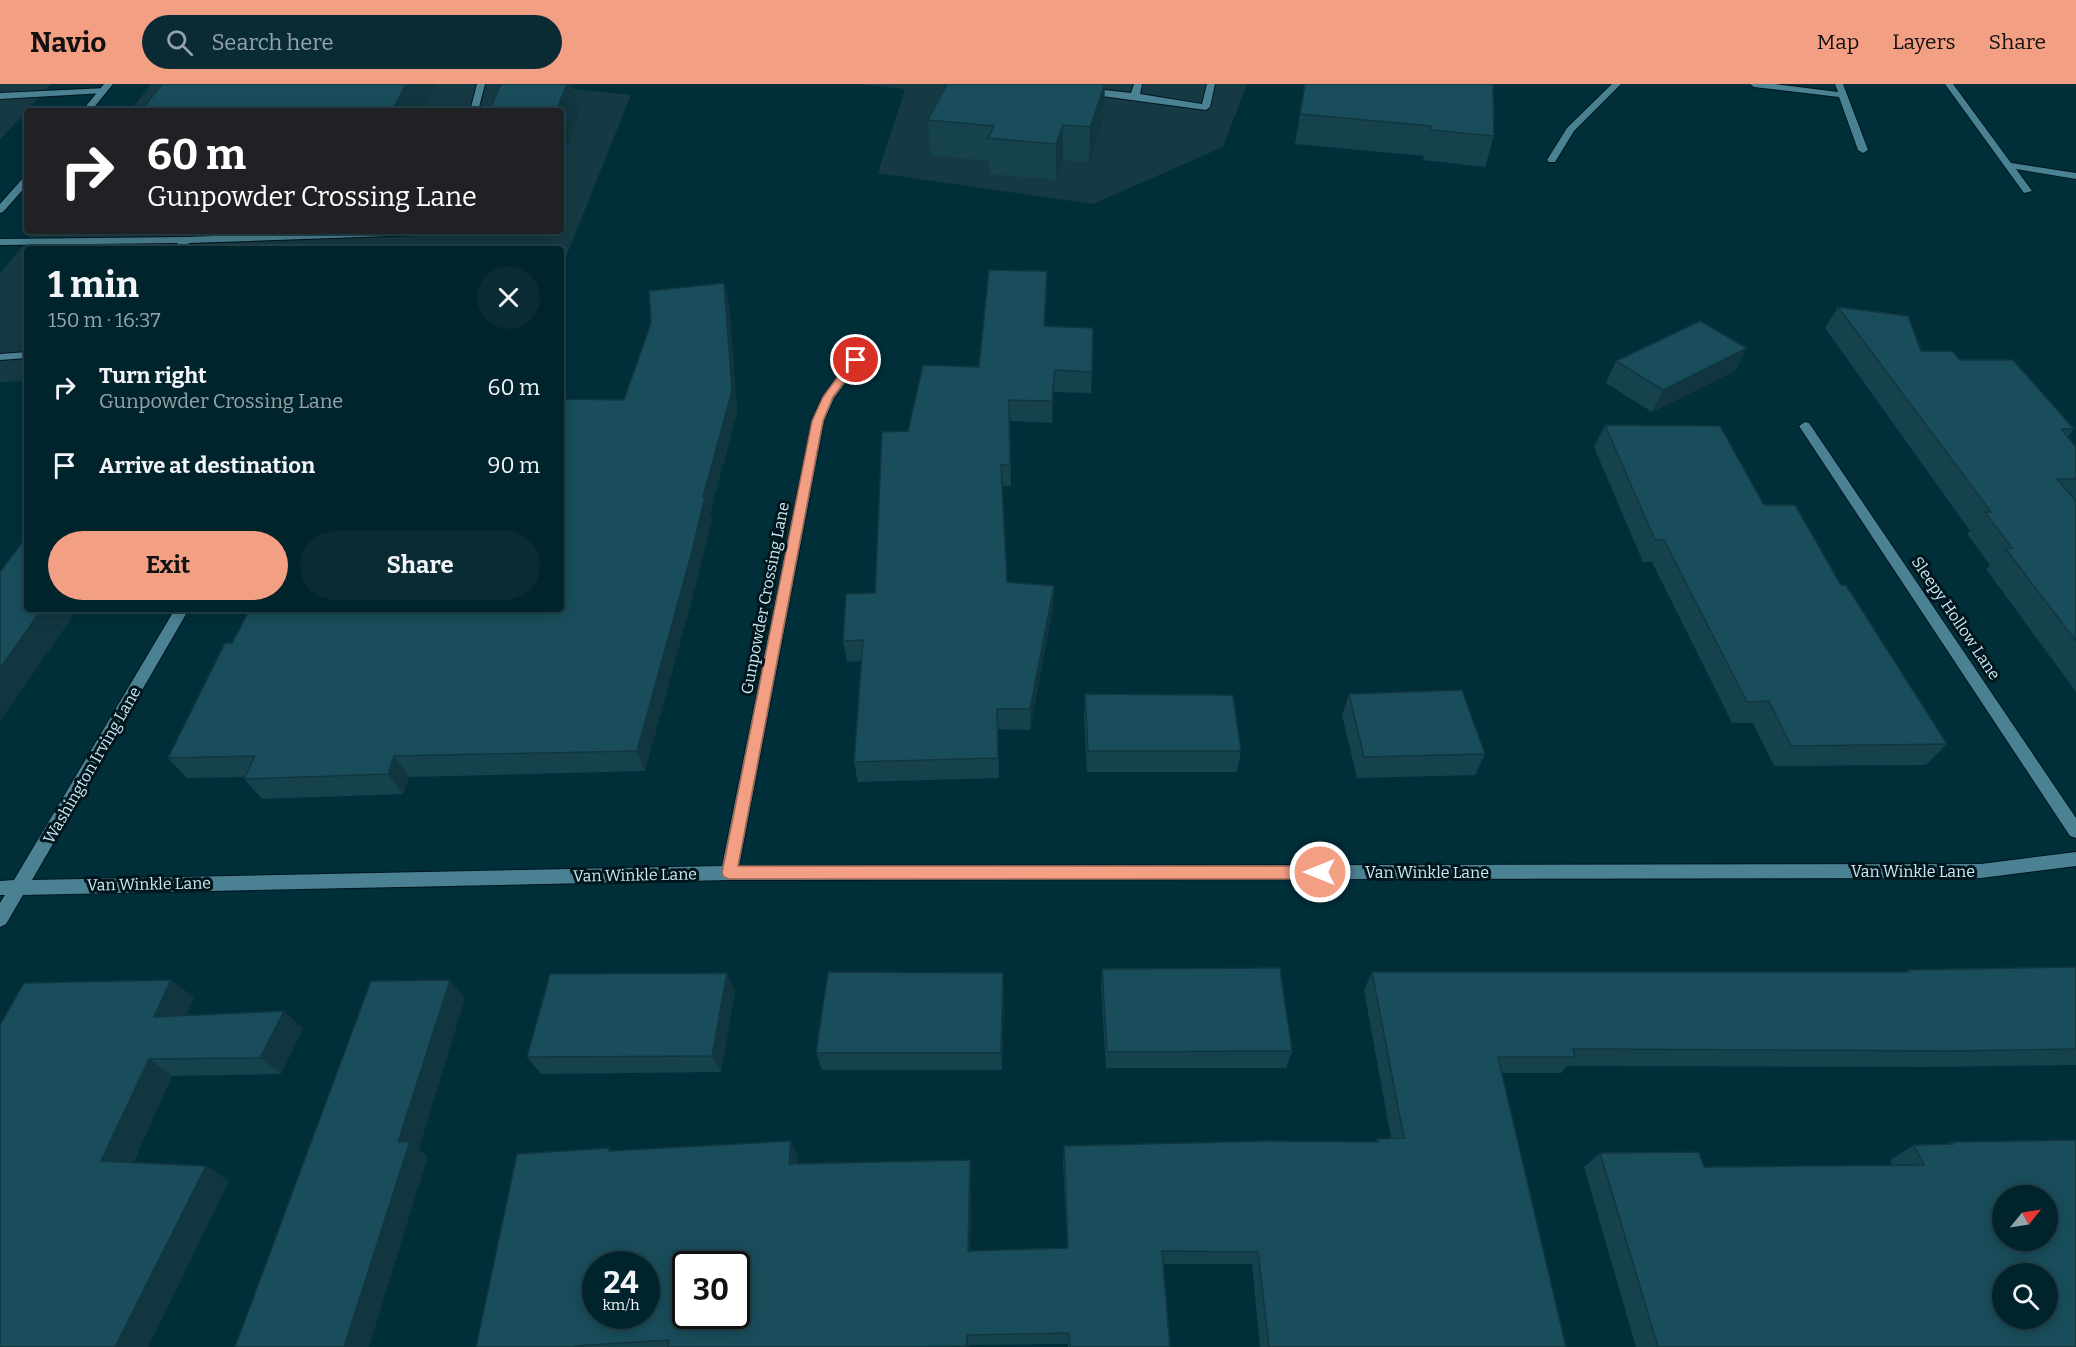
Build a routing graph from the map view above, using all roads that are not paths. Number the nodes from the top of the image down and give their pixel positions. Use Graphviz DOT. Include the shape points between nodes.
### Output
graph roads {
  1 [pos="481,84"];
  2 [pos="1138,84"];
  3 [pos="1211,84"];
  4 [pos="1617,84"];
  5 [pos="1754,84"];
  6 [pos="1839,84"];
  7 [pos="1949,84"];
  8 [pos="107,87"];
  9 [pos="1075,90"];
  10 [pos="1843,95"];
  11 [pos="0,96"];
  12 [pos="1135,96"];
  13 [pos="89,108"];
  14 [pos="475,108"];
  15 [pos="1863,150"];
  16 [pos="1552,160"];
  17 [pos="2008,165"];
  18 [pos="2076,176"];
  19 [pos="24,182"];
  20 [pos="2027,191"];
  21 [pos="0,210"];
  22 [pos="360,234"];
  23 [pos="186,240"];
  24 [pos="0,242"];
  25 [pos="181,246"];
  26 [pos="868,345"];
  27 [pos="24,355"];
  28 [pos="0,357"];
  29 [pos="1805,426"];
  30 [pos="180,612"];
  31 [pos="2076,831"];
  32 [pos="2076,859"];
  33 [pos="729,873"];
  34 [pos="21,886"];
  35 [pos="0,888"];
  36 [pos="0,919"];
  1 -- 14 [label="street"];
  2 -- 12 [label="street"];
  3 -- 12 [label="street" via="1206,107"];
  4 -- 16 [label="street" via="1570,130"];
  5 -- 10 [label="street"];
  6 -- 10 [label="street"];
  7 -- 17 [label="street"];
  8 -- 11 [label="street"];
  8 -- 13 [label="street"];
  9 -- 12 [label="street"];
  10 -- 15 [label="street"];
  17 -- 18 [label="street"];
  17 -- 20 [label="street"];
  19 -- 21 [label="street"];
  22 -- 23 [label="street"];
  23 -- 24 [label="street"];
  23 -- 25 [label="street"];
  26 -- 33 [label="street, Gunpowder Crossing Lane" via="828,397 818,421"];
  27 -- 28 [label="street"];
  29 -- 31 [label="street, Sleepy Hollow Lane"];
  30 -- 34 [label="street, Washington Irving Lane"];
  32 -- 33 [label="street, Van Winkle Lane" via="1982,871"];
  33 -- 34 [label="street, Van Winkle Lane"];
  34 -- 35 [label="street, Van Winkle Lane"];
  34 -- 36 [label="street, Washington Irving Lane"];
}
